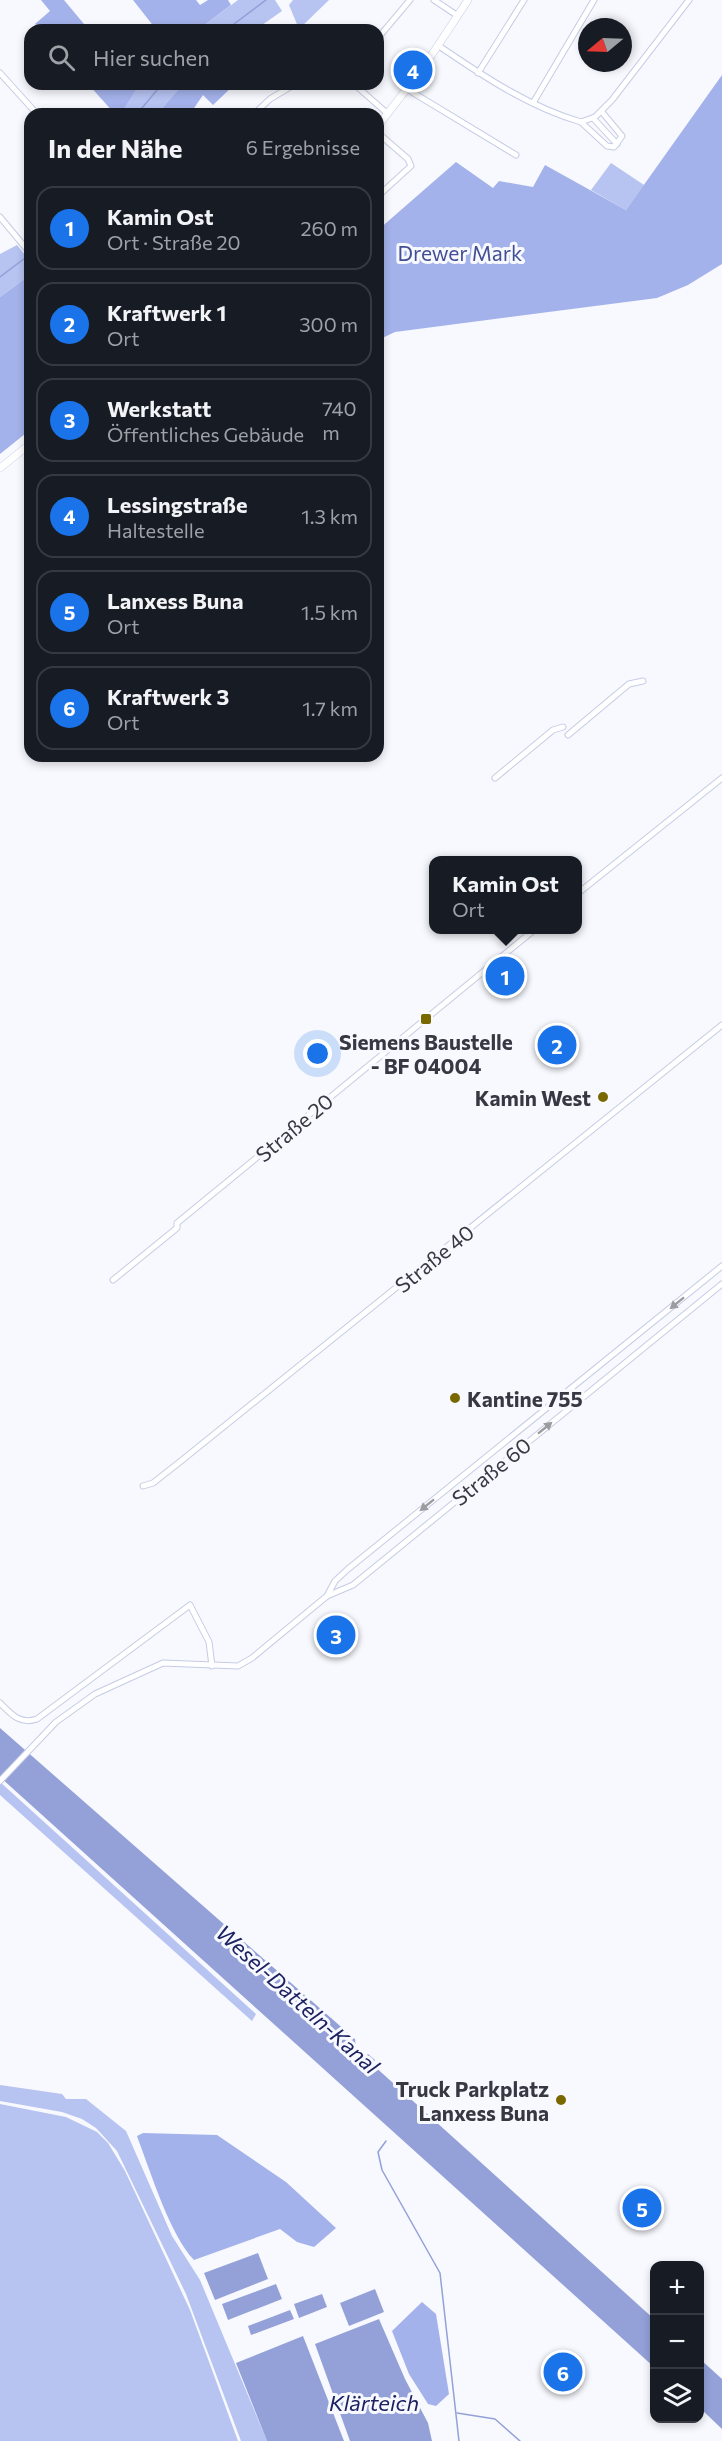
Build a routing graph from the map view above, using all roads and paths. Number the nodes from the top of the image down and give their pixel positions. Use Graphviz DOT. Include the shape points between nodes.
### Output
graph roads {
  1 [pos="410,0"];
  2 [pos="434,0"];
  3 [pos="468,0"];
  4 [pos="524,0"];
  5 [pos="594,0"];
  6 [pos="689,0"];
  7 [pos="459,16"];
  8 [pos="384,31"];
  9 [pos="439,46"];
  10 [pos="0,73"];
  11 [pos="478,73"];
  12 [pos="407,89"];
  13 [pos="285,90"];
  14 [pos="361,90"];
  15 [pos="533,103"];
  16 [pos="32,108"];
  17 [pos="260,108"];
  18 [pos="381,108"];
  19 [pos="384,110"];
  20 [pos="602,112"];
  21 [pos="388,114"];
  22 [pos="593,118"];
  23 [pos="384,119"];
  24 [pos="581,122"];
  25 [pos="384,138"];
  26 [pos="617,144"];
  27 [pos="516,155"];
  28 [pos="384,191"];
  29 [pos="0,217"];
  30 [pos="24,247"];
  31 [pos="24,449"];
  32 [pos="0,468"];
  33 [pos="643,681"];
  34 [pos="563,727"];
  35 [pos="568,735"];
  36 [pos="495,778"];
  37 [pos="722,778"];
  38 [pos="582,890"];
  39 [pos="529,934"];
  40 [pos="722,1025"];
  41 [pos="722,1266"];
  42 [pos="113,1280"];
  43 [pos="722,1284"];
  44 [pos="143,1486"];
  45 [pos="327,1596"];
  46 [pos="212,1665"];
  47 [pos="0,1703"];
  48 [pos="0,1781"];
  1 -- 8 [label="street"];
  2 -- 7 [label="street"];
  3 -- 7 [label="main road"];
  4 -- 11 [label="street"];
  5 -- 15 [label="street"];
  6 -- 20 [label="street"];
  7 -- 9 [label="main road"];
  9 -- 11 [label="street"];
  9 -- 12 [label="main road"];
  10 -- 16 [label="street"];
  11 -- 15 [label="street"];
  12 -- 21 [label="main road"];
  12 -- 27 [label="street"];
  13 -- 17 [label="street"];
  14 -- 18 [label="street"];
  15 -- 24 [label="street"];
  19 -- 21 [label="street"];
  20 -- 22 [label="street"];
  20 -- 26 [label="street" via="621,132 622,139"];
  21 -- 23 [label="main road"];
  22 -- 24 [label="street"];
  22 -- 26 [label="street"];
  24 -- 26 [label="street" via="607,146"];
  25 -- 28 [label="street" via="411,166"];
  29 -- 30 [label="street"];
  31 -- 32 [label="main road"];
  33 -- 35 [label="street" via="629,684"];
  34 -- 36 [label="street" via="553,730"];
  37 -- 38 [label="street"];
  39 -- 42 [label="street, Straße 20"];
  40 -- 44 [label="street, Straße 40" via="181,1461"];
  41 -- 45 [label="street, one-way" via="348,1569"];
  45 -- 43 [label="street, Straße 60, one-way" via="353,1585"];
  45 -- 46 [label="street, Straße 60" via="258,1654 238,1666"];
  46 -- 47 [label="street" via="209,1642 190,1605 37,1719 17,1719"];
  46 -- 48 [label="street" via="163,1663 95,1694 45,1732"];
}
